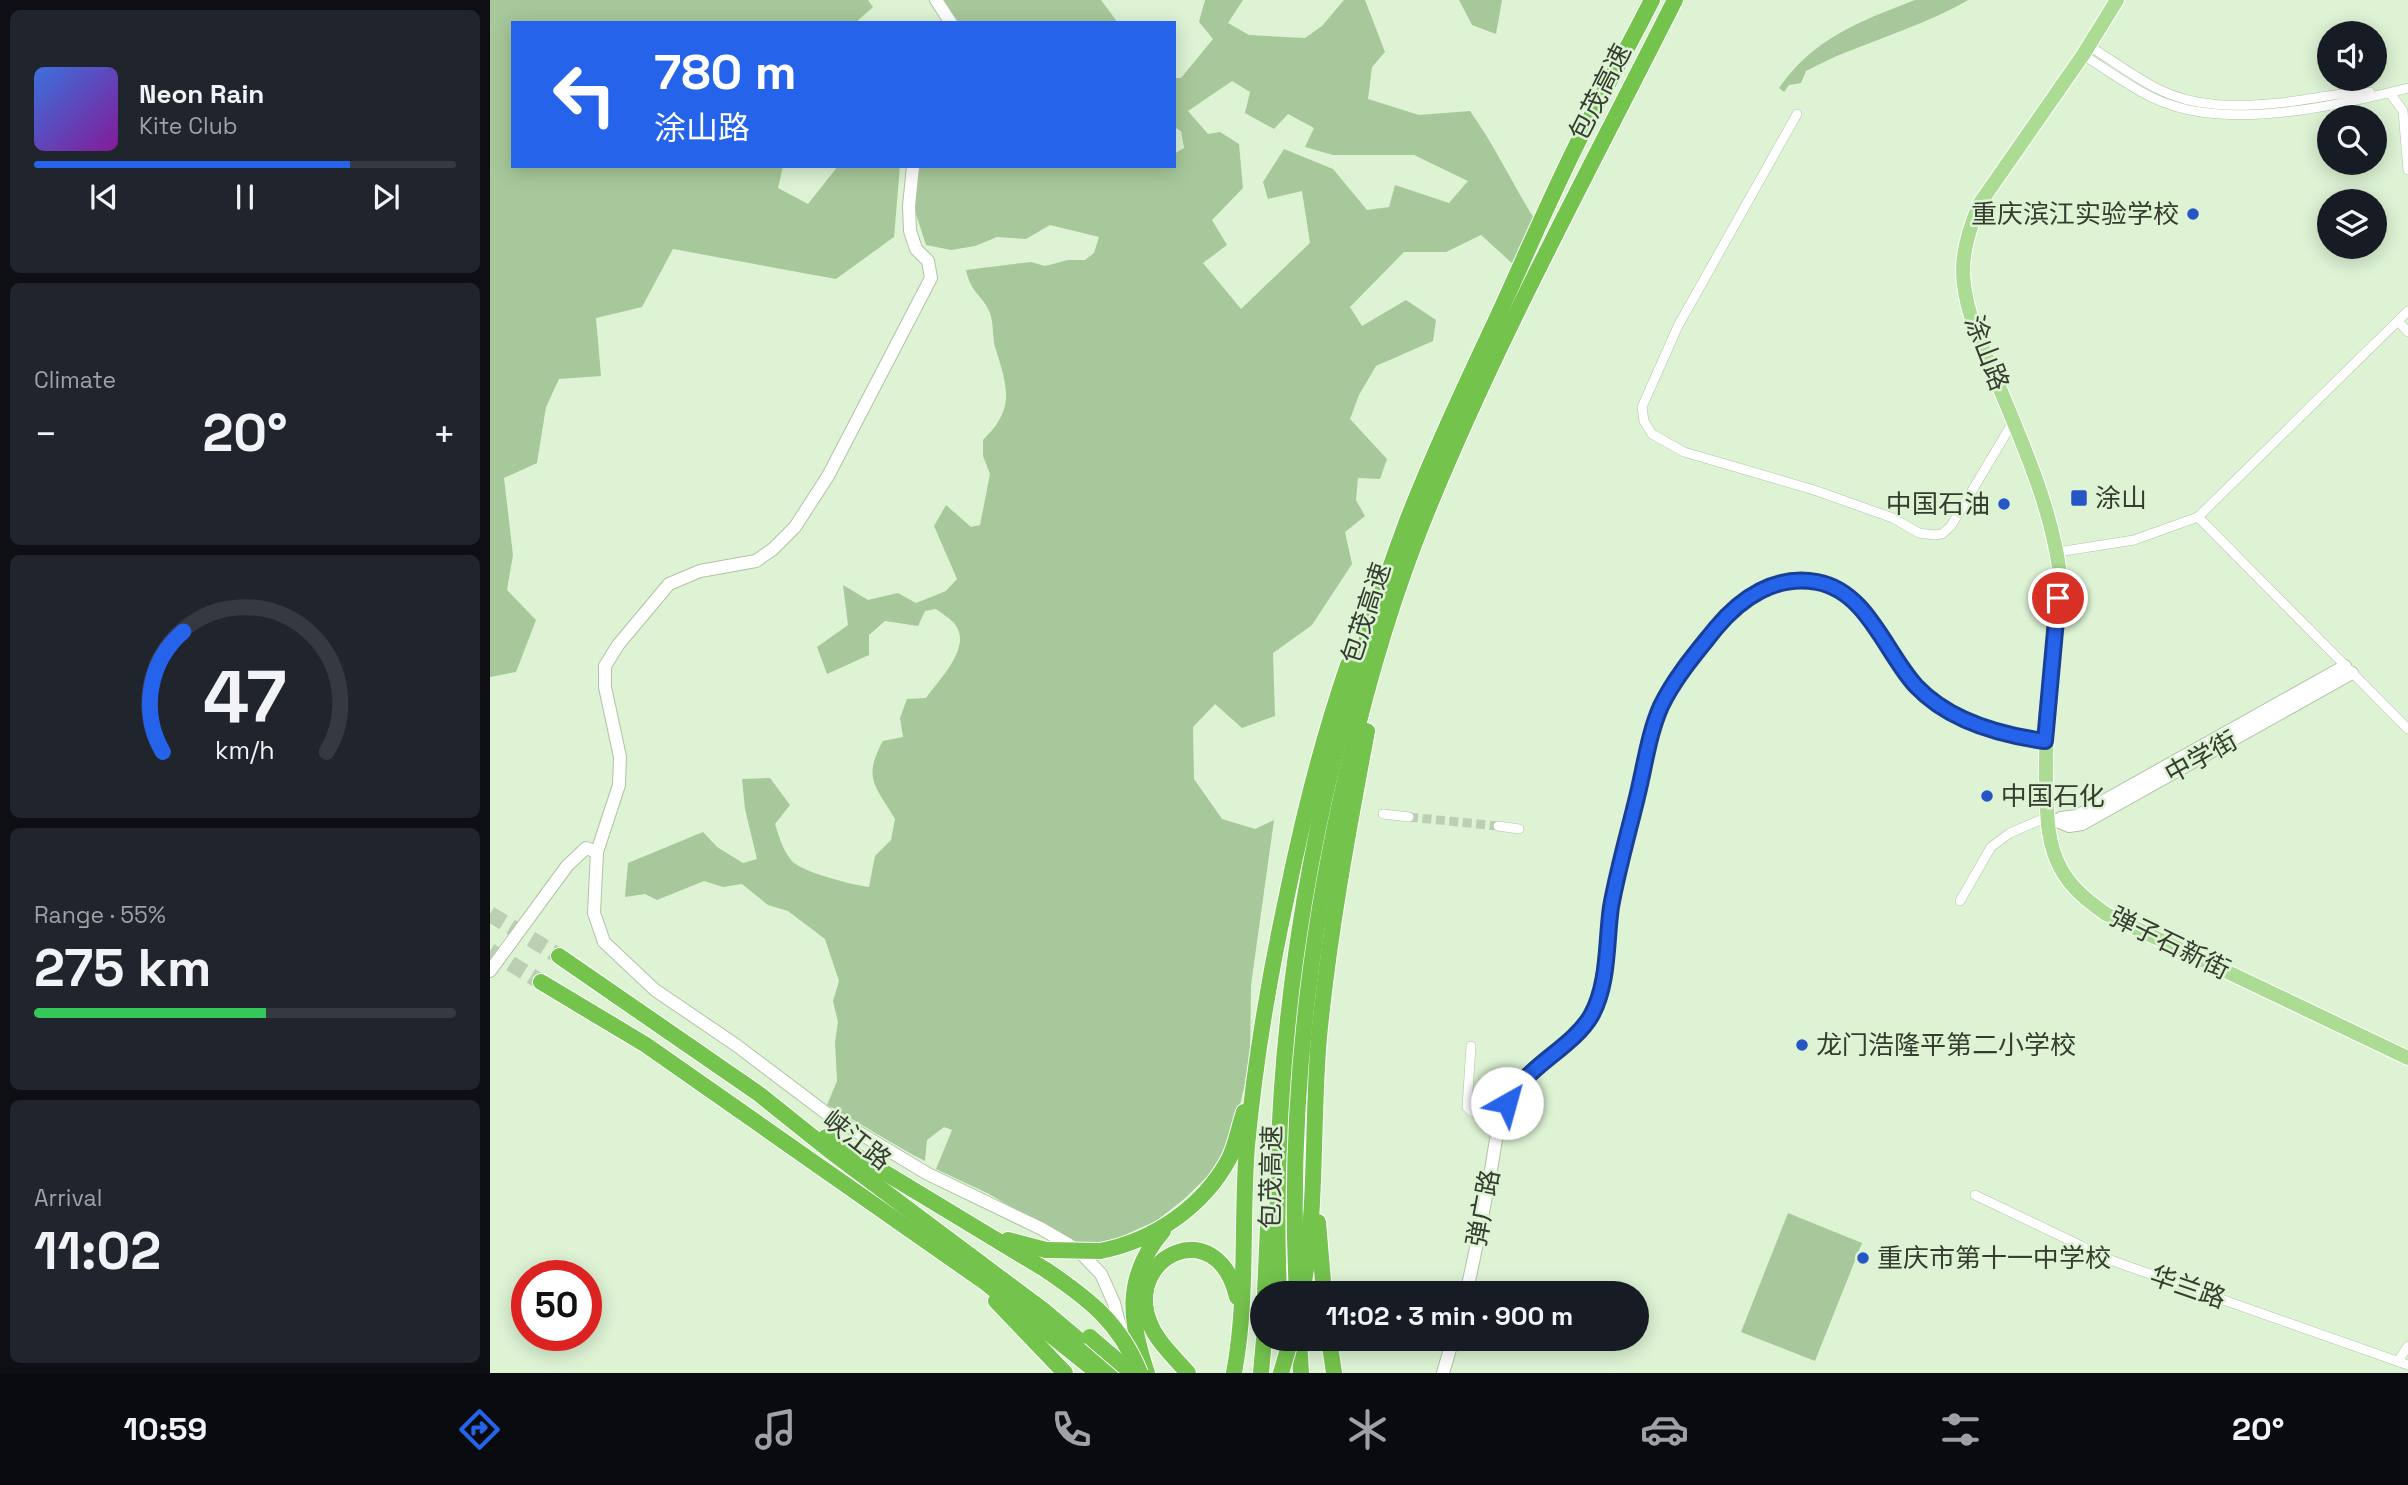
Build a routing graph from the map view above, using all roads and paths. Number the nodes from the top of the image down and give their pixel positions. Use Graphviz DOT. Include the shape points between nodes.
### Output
graph roads {
  1 [pos="936,0"];
  2 [pos="1652,0"];
  3 [pos="1675,0"];
  4 [pos="2117,0"];
  5 [pos="950,21"];
  6 [pos="2086,50"];
  7 [pos="2408,88"];
  8 [pos="2390,93"];
  9 [pos="1797,114"];
  10 [pos="913,168"];
  11 [pos="2408,170"];
  12 [pos="2408,311"];
  13 [pos="2398,321"];
  14 [pos="2408,332"];
  15 [pos="2013,422"];
  16 [pos="2198,517"];
  17 [pos="2057,552"];
  18 [pos="1391,566"];
  19 [pos="1388,622"];
  20 [pos="2349,670"];
  21 [pos="2408,730"];
  22 [pos="2045,741"];
  23 [pos="1383,814"];
  24 [pos="1409,817"];
  25 [pos="2047,817"];
  26 [pos="1498,826"];
  27 [pos="1519,829"];
  28 [pos="597,852"];
  29 [pos="1960,901"];
  30 [pos="559,956"];
  31 [pos="490,971"];
  32 [pos="541,982"];
  33 [pos="1471,1046"];
  34 [pos="2408,1058"];
  35 [pos="1255,1069"];
  36 [pos="759,1094"];
  37 [pos="1501,1118"];
  38 [pos="1314,1134"];
  39 [pos="1277,1165"];
  40 [pos="1975,1195"];
  41 [pos="1175,1219"];
  42 [pos="965,1221"];
  43 [pos="919,1237"];
  44 [pos="1265,1281"];
  45 [pos="1279,1281"];
  46 [pos="1298,1281"];
  47 [pos="1301,1281"];
  48 [pos="1323,1281"];
  49 [pos="1468,1281"];
  50 [pos="1241,1318"];
  51 [pos="1083,1345"];
  52 [pos="2408,1346"];
  53 [pos="1263,1351"];
  54 [pos="1281,1351"];
  55 [pos="1288,1351"];
  56 [pos="1300,1351"];
  57 [pos="1331,1351"];
  58 [pos="1449,1351"];
  59 [pos="2403,1363"];
  60 [pos="1066,1373"];
  61 [pos="1098,1373"];
  62 [pos="1120,1373"];
  63 [pos="1132,1373"];
  64 [pos="1140,1373"];
  65 [pos="1147,1373"];
  66 [pos="1188,1373"];
  67 [pos="1234,1373"];
  68 [pos="1261,1373"];
  69 [pos="1282,1373"];
  70 [pos="1301,1373"];
  71 [pos="1334,1373"];
  72 [pos="1443,1373"];
  1 -- 5 [label="street"];
  2 -- 18 [label="highway, 包茂高速" via="1582,134 1456,405"];
  3 -- 19 [label="highway, 包茂高速" via="1470,413 1424,520"];
  4 -- 6 [label="main road, 涂山路"];
  6 -- 8 [label="street" via="2157,89 2192,102 2259,105 2348,92"];
  6 -- 15 [label="main road, 涂山路" via="1980,203 1965,250 1963,270 1973,322"];
  7 -- 8 [label="street"];
  8 -- 11 [label="street" via="2403,111"];
  9 -- 15 [label="street" via="1678,326 1642,407 1644,422 1652,433 1684,452 1814,490 1893,518 1919,533 1935,535 1951,526"];
  10 -- 28 [label="street" via="910,231 916,248 928,261 931,278 828,476 795,527 765,555 669,584 605,666 620,757 619,785"];
  12 -- 13 [label="street"];
  13 -- 14 [label="street"];
  13 -- 16 [label="street"];
  15 -- 17 [label="main road, 涂山路"];
  16 -- 17 [label="street" via="2134,540"];
  16 -- 20 [label="street"];
  17 -- 22 [label="main road, 涂山路" via="2060,573"];
  18 -- 35 [label="highway" via="1348,666 1326,734 1291,876"];
  18 -- 39 [label="highway, 包茂高速" via="1347,703 1315,843 1288,1020"];
  19 -- 38 [label="highway" via="1339,886 1319,1038"];
  19 -- 46 [label="highway, 包茂高速" via="1337,816 1307,990 1296,1114"];
  20 -- 21 [label="street"];
  20 -- 25 [label="street, 中学街" via="2082,824 2069,826"];
  22 -- 25 [label="main road, 弹子石新街"];
  22 -- 37 [label="street, 弹广路" via="2012,737 1950,713 1918,688 1864,610 1843,592 1817,582 1786,580 1757,592 1728,614 1678,676 1661,708 1611,906 1601,988 1591,1016 1525,1078"];
  23 -- 24 [label="street"];
  25 -- 29 [label="street" via="1991,846"];
  25 -- 34 [label="main road, 弹子石新街" via="2050,846 2062,872 2083,897 2106,914"];
  26 -- 27 [label="street"];
  28 -- 31 [label="street" via="586,848 567,866"];
  28 -- 62 [label="street" via="594,913 604,942 655,990 826,1113 929,1174 1078,1250 1101,1274 1114,1303 1124,1339"];
  30 -- 36 [label="highway, 峡江路"];
  32 -- 43 [label="highway, 峡江路" via="646,1045"];
  33 -- 37 [label="street" via="1467,1107"];
  35 -- 41 [label="highway" via="1229,1158 1209,1186"];
  35 -- 50 [label="highway" via="1247,1148"];
  36 -- 42 [label="highway"];
  36 -- 51 [label="highway, 峡江路" via="1000,1278 1047,1304"];
  37 -- 49 [label="street, 弹广路"];
  38 -- 47 [label="highway" via="1309,1242"];
  38 -- 48 [label="highway"];
  39 -- 44 [label="highway"];
  39 -- 45 [label="highway, 包茂高速"];
  40 -- 59 [label="street, 华兰路" via="2113,1261"];
  41 -- 42 [label="highway, bridge" via="1137,1241 1100,1251 1046,1250"];
  41 -- 65 [label="highway" via="1151,1247 1136,1276 1135,1333"];
  42 -- 64 [label="highway, bridge" via="1093,1304 1112,1322"];
  43 -- 51 [label="highway, 峡江路"];
  43 -- 60 [label="highway" via="993,1298"];
  50 -- 66 [label="highway" via="1230,1276 1214,1257 1186,1248 1173,1252 1152,1274 1145,1303 1148,1319 1164,1346"];
  50 -- 67 [label="highway"];
  51 -- 61 [label="highway, 峡江路"];
  51 -- 62 [label="highway, 峡江路"];
  51 -- 63 [label="highway, bridge"];
  52 -- 59 [label="street"];
  53 -- 68 [label="highway"];
  54 -- 69 [label="highway"];
  55 -- 69 [label="highway, bridge"];
  56 -- 70 [label="highway"];
  57 -- 71 [label="highway"];
  58 -- 72 [label="street"];
}
